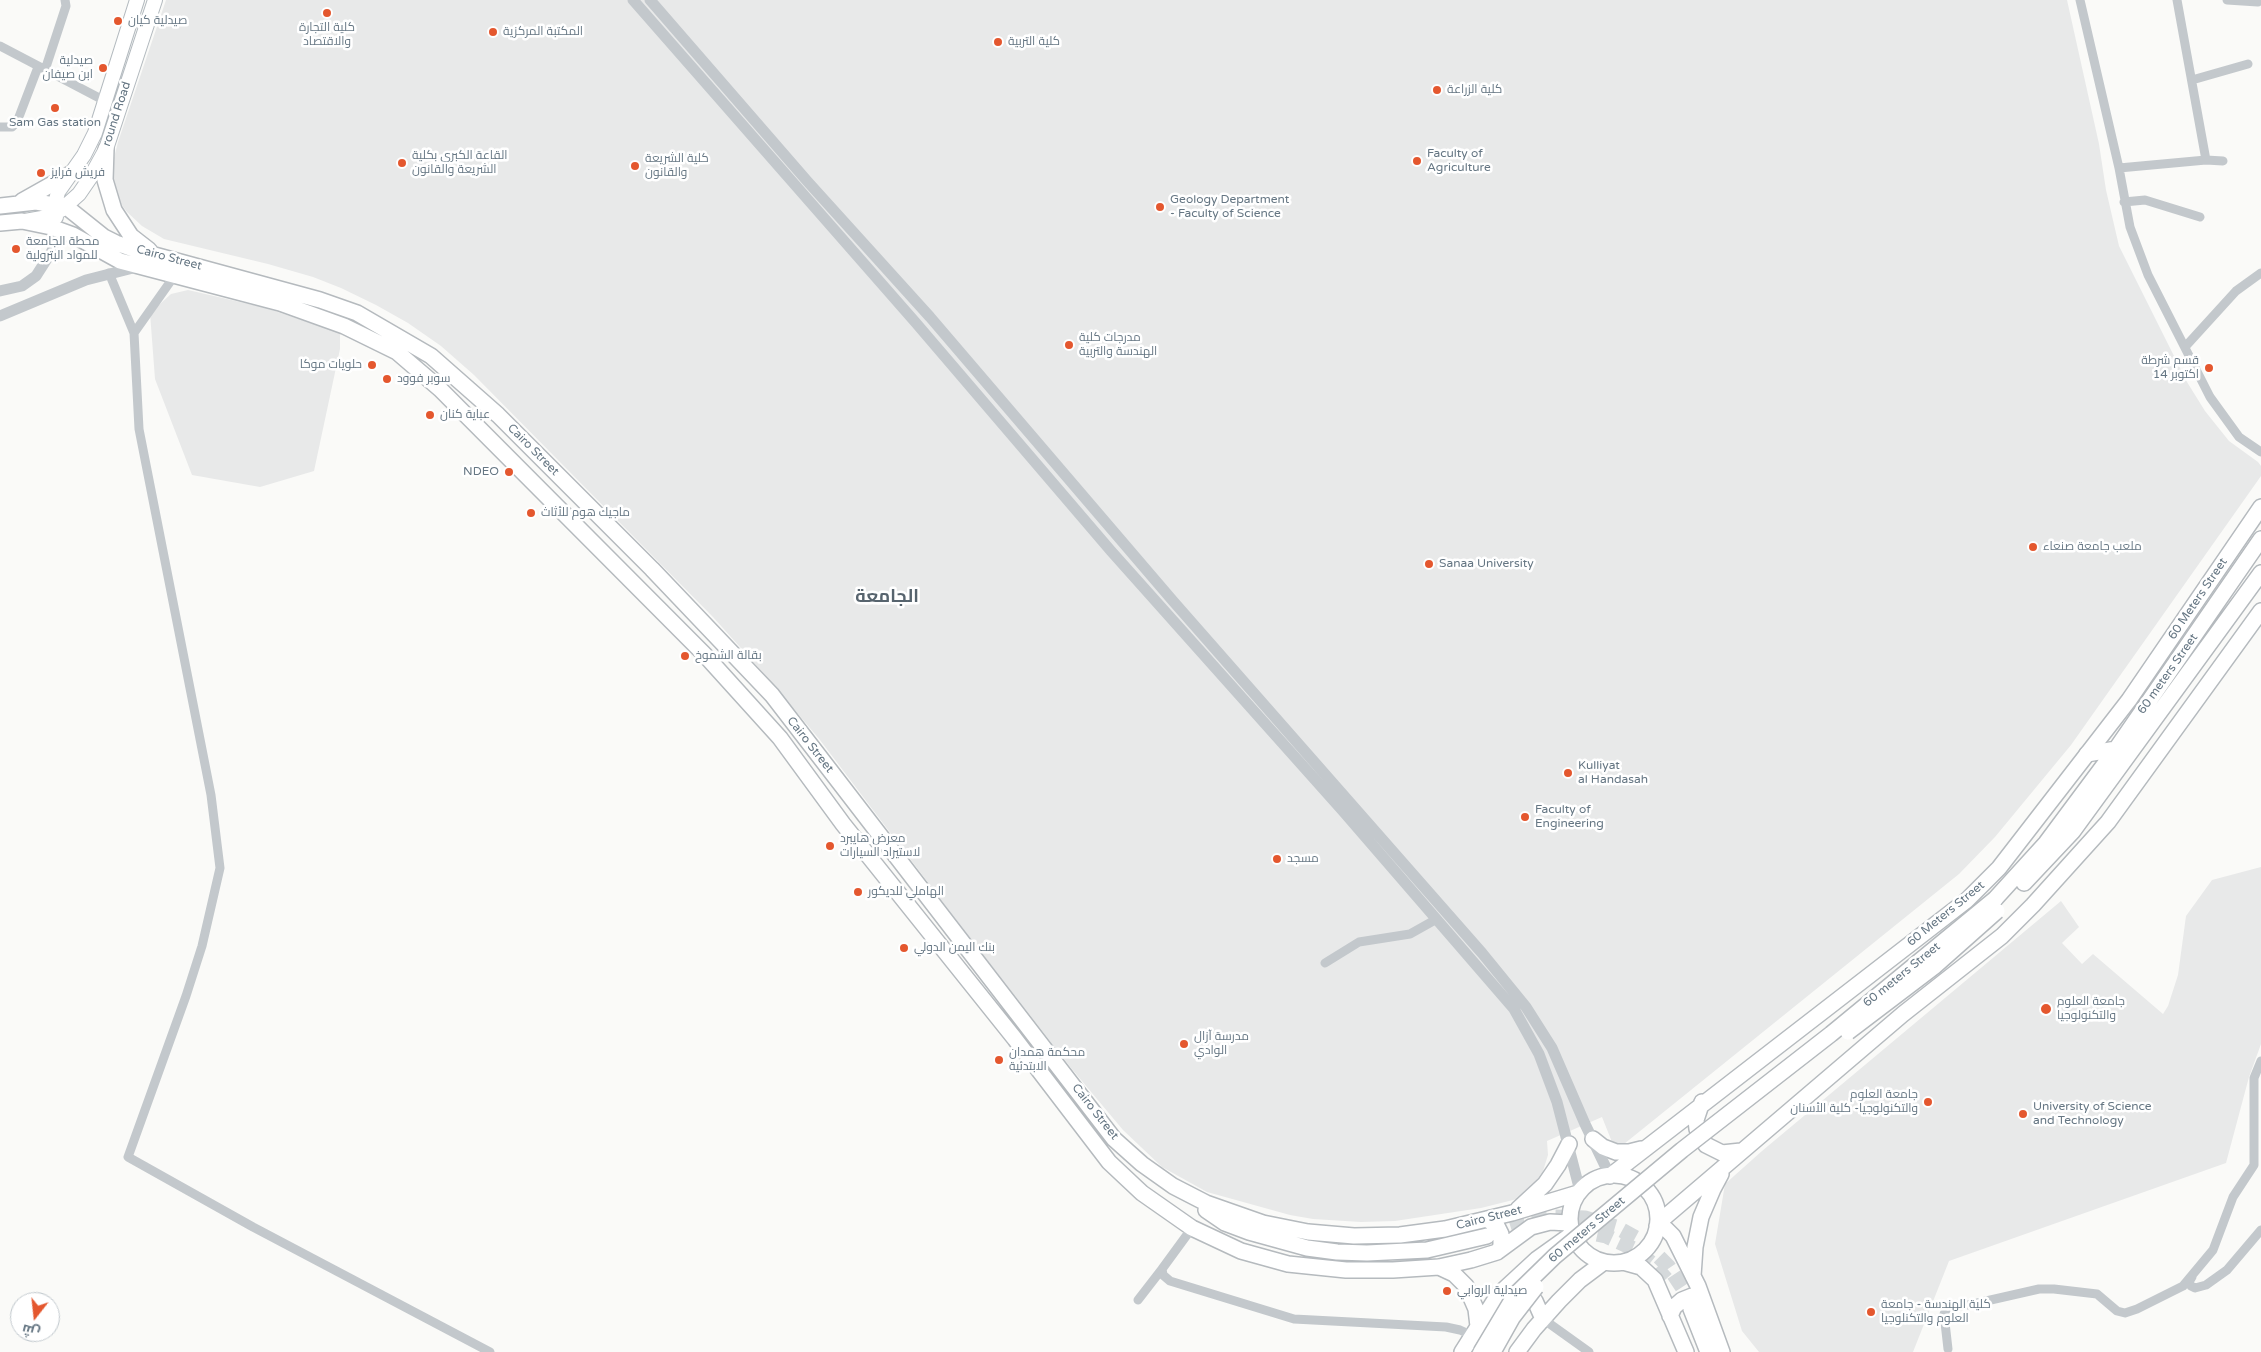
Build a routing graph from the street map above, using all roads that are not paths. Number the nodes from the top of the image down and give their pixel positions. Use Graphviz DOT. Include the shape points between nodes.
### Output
graph roads {
  1 [pos="65,0"];
  2 [pos="137,0"];
  3 [pos="155,0"];
  4 [pos="633,0"];
  5 [pos="650,0"];
  6 [pos="2080,0"];
  7 [pos="2177,0"];
  8 [pos="2227,0"];
  9 [pos="2258,2"];
  10 [pos="0,46"];
  11 [pos="2248,64"];
  12 [pos="41,68"];
  13 [pos="2192,80"];
  14 [pos="105,101"];
  15 [pos="0,127"];
  16 [pos="106,149"];
  17 [pos="2206,160"];
  18 [pos="2223,161"];
  19 [pos="2119,168"];
  20 [pos="70,174"];
  21 [pos="808,182"];
  22 [pos="797,190"];
  23 [pos="2124,202"];
  24 [pos="16,204"];
  25 [pos="0,206"];
  26 [pos="59,208"];
  27 [pos="2200,217"];
  28 [pos="22,221"];
  29 [pos="0,223"];
  30 [pos="58,229"];
  31 [pos="157,256"];
  32 [pos="140,267"];
  33 [pos="109,273"];
  34 [pos="195,273"];
  35 [pos="2261,273"];
  36 [pos="175,275"];
  37 [pos="0,292"];
  38 [pos="0,316"];
  39 [pos="930,317"];
  40 [pos="916,323"];
  41 [pos="134,333"];
  42 [pos="2185,347"];
  43 [pos="498,415"];
  44 [pos="481,432"];
  45 [pos="2261,452"];
  46 [pos="2261,507"];
  47 [pos="2261,539"];
  48 [pos="2261,573"];
  49 [pos="2261,611"];
  50 [pos="1300,746"];
  51 [pos="1287,748"];
  52 [pos="2116,749"];
  53 [pos="2087,754"];
  54 [pos="1307,762"];
  55 [pos="1998,903"];
  56 [pos="1435,920"];
  57 [pos="1325,963"];
  58 [pos="1552,1048"];
  59 [pos="1539,1054"];
  60 [pos="2261,1061"];
  61 [pos="1702,1102"];
  62 [pos="1593,1139"];
  63 [pos="1569,1144"];
  64 [pos="1642,1149"];
  65 [pos="1741,1151"];
  66 [pos="1729,1163"];
  67 [pos="1610,1176"];
  68 [pos="1579,1192"];
  69 [pos="1189,1195"];
  70 [pos="1512,1213"];
  71 [pos="1488,1219"];
  72 [pos="1658,1224"];
  73 [pos="1192,1228"];
  74 [pos="1571,1229"];
  75 [pos="2261,1230"];
  76 [pos="1491,1244"];
  77 [pos="1604,1262"];
  78 [pos="1623,1262"];
  79 [pos="1439,1267"];
  80 [pos="1162,1269"];
  81 [pos="1693,1277"];
  82 [pos="2192,1277"];
  83 [pos="1505,1287"];
  84 [pos="1702,1297"];
  85 [pos="1138,1300"];
  86 [pos="1682,1312"];
  87 [pos="1543,1319"];
  88 [pos="1474,1330"];
  89 [pos="1948,1349"];
  90 [pos="490,1352"];
  91 [pos="1462,1352"];
  92 [pos="1481,1352"];
  93 [pos="1493,1352"];
  94 [pos="1518,1352"];
  95 [pos="1589,1352"];
  96 [pos="1686,1352"];
  97 [pos="1698,1352"];
  98 [pos="1708,1352"];
  99 [pos="1722,1352"];
  1 -- 12 [label="street" via="66,6"];
  2 -- 14 [label="main road, round Road"];
  3 -- 16 [label="main road, round Road"];
  4 -- 22 [label="street"];
  5 -- 21 [label="street"];
  6 -- 19 [label="street"];
  7 -- 13 [label="street"];
  8 -- 9 [label="street"];
  10 -- 12 [label="street"];
  11 -- 13 [label="street"];
  12 -- 14 [label="street"];
  12 -- 15 [label="street" via="17,122 12,127"];
  13 -- 17 [label="street"];
  14 -- 20 [label="main road, round Road" via="90,144"];
  16 -- 26 [label="main road, round Road" via="85,186"];
  16 -- 31 [label="main road" via="105,180 114,210 132,236"];
  17 -- 18 [label="street"];
  17 -- 19 [label="street"];
  19 -- 23 [label="street"];
  20 -- 24 [label="main road"];
  20 -- 26 [label="main road, round Road" via="58,192"];
  21 -- 22 [label="street"];
  21 -- 39 [label="street"];
  22 -- 40 [label="street"];
  23 -- 27 [label="street" via="2145,200"];
  23 -- 42 [label="street" via="2148,275"];
  24 -- 25 [label="main road"];
  24 -- 26 [label="main road" via="36,202"];
  26 -- 28 [label="main road"];
  26 -- 30 [label="main road"];
  26 -- 31 [label="main road, Cairo Street" via="104,237"];
  28 -- 29 [label="main road, Cairo Street"];
  28 -- 30 [label="main road, Cairo Street"];
  30 -- 32 [label="main road, Cairo Street" via="116,259"];
  30 -- 37 [label="street" via="52,251 36,276 22,286"];
  31 -- 34 [label="main road, Cairo Street"];
  32 -- 33 [label="street"];
  32 -- 36 [label="main road, Cairo Street"];
  33 -- 38 [label="street"];
  33 -- 41 [label="street"];
  34 -- 36 [label="main road, Cairo Street"];
  34 -- 43 [label="main road, Cairo Street" via="283,288 357,313 431,356"];
  34 -- 44 [label="main road, Cairo Street" via="344,326 397,352 440,389"];
  35 -- 42 [label="street" via="2236,291"];
  36 -- 41 [label="street"];
  39 -- 40 [label="street"];
  39 -- 50 [label="street"];
  40 -- 51 [label="street" via="1111,551"];
  41 -- 90 [label="street" via="139,429 211,795 220,868 202,946 128,1157"];
  42 -- 45 [label="street" via="2210,397 2239,437"];
  43 -- 44 [label="main road"];
  43 -- 69 [label="main road, Cairo Street" via="772,695 1114,1139 1157,1176"];
  44 -- 73 [label="main road, Cairo Street" via="704,654 774,731 843,824 1109,1162 1142,1193"];
  46 -- 53 [label="main road, 60 Meters Street" via="2129,700"];
  47 -- 52 [label="main road, 60 meters Street"];
  48 -- 55 [label="main road, 60 meters Street" via="2073,831"];
  49 -- 65 [label="main road" via="2108,822 2033,906 2002,936 1903,1014"];
  50 -- 51 [label="street"];
  50 -- 54 [label="street"];
  51 -- 54 [label="street"];
  52 -- 53 [label="main road"];
  52 -- 55 [label="main road, 60 meters Street"];
  53 -- 61 [label="main road, 60 Meters Street" via="1999,868 1967,900"];
  54 -- 56 [label="street"];
  54 -- 58 [label="street" via="1482,953 1526,1007"];
  55 -- 92 [label="main road, 60 meters Street, bridge" via="1682,1150 1555,1256 1515,1295"];
  55 -- 93 [label="main road, 60 meters Street, bridge" via="1935,966 1729,1124 1548,1274 1517,1310"];
  56 -- 57 [label="street" via="1410,934 1359,942"];
  56 -- 59 [label="street" via="1514,1009"];
  58 -- 59 [label="street"];
  58 -- 62 [label="street"];
  59 -- 63 [label="street"];
  60 -- 82 [label="street" via="2254,1078 2254,1165 2233,1197 2212,1250"];
  61 -- 64 [label="main road, 60 Meters Street"];
  61 -- 65 [label="main road" via="1697,1129 1706,1145 1722,1153"];
  62 -- 64 [label="main road" via="1616,1152"];
  62 -- 67 [label="street"];
  63 -- 68 [label="street"];
  63 -- 70 [label="main road" via="1545,1184"];
  64 -- 67 [label="main road, 60 Meters Street"];
  65 -- 66 [label="main road"];
  66 -- 72 [label="main road"];
  66 -- 81 [label="main road" via="1712,1189 1701,1217"];
  67 -- 68 [label="main road" via="1594,1180"];
  67 -- 72 [label="main road" via="1629,1178 1645,1188 1655,1204"];
  68 -- 70 [label="main road, Cairo Street"];
  68 -- 74 [label="main road" via="1571,1207"];
  69 -- 71 [label="main road, Cairo Street" via="1263,1223 1331,1235 1400,1235"];
  69 -- 76 [label="main road" via="1213,1216 1237,1228 1307,1248 1367,1254"];
  70 -- 71 [label="main road, Cairo Street"];
  71 -- 76 [label="main road" via="1501,1234 1501,1247"];
  72 -- 78 [label="main road" via="1646,1250"];
  72 -- 81 [label="main road" via="1673,1236"];
  73 -- 76 [label="main road" via="1212,1230 1288,1254 1352,1262 1436,1258"];
  73 -- 79 [label="main road, Cairo Street" via="1248,1253 1304,1267 1346,1270"];
  73 -- 80 [label="street"];
  74 -- 76 [label="main road, Cairo Street" via="1550,1222"];
  74 -- 77 [label="main road" via="1576,1242 1588,1255"];
  74 -- 83 [label="main road, 60 Meters Street"];
  75 -- 82 [label="street" via="2227,1270 2206,1285 2195,1288 2189,1282"];
  76 -- 79 [label="main road, Cairo Street" via="1471,1260"];
  77 -- 78 [label="main road"];
  77 -- 87 [label="main road" via="1580,1280"];
  78 -- 86 [label="main road" via="1641,1267 1651,1275"];
  79 -- 88 [label="main road" via="1454,1274 1470,1293 1476,1309"];
  80 -- 85 [label="street"];
  80 -- 88 [label="street" via="1170,1281 1294,1320"];
  81 -- 84 [label="main road"];
  82 -- 89 [label="street" via="2183,1286 2125,1312 2117,1311 2097,1294 2054,1289 2039,1289 1947,1308 1944,1314"];
  83 -- 87 [label="main road" via="1530,1296"];
  83 -- 88 [label="main road, 60 Meters Street"];
  84 -- 86 [label="main road" via="1682,1300 1674,1307"];
  84 -- 99 [label="main road"];
  86 -- 96 [label="main road"];
  86 -- 97 [label="main road"];
  86 -- 98 [label="main road"];
  87 -- 94 [label="main road"];
  87 -- 95 [label="street"];
  88 -- 91 [label="main road, 60 Meters Street"];
}
